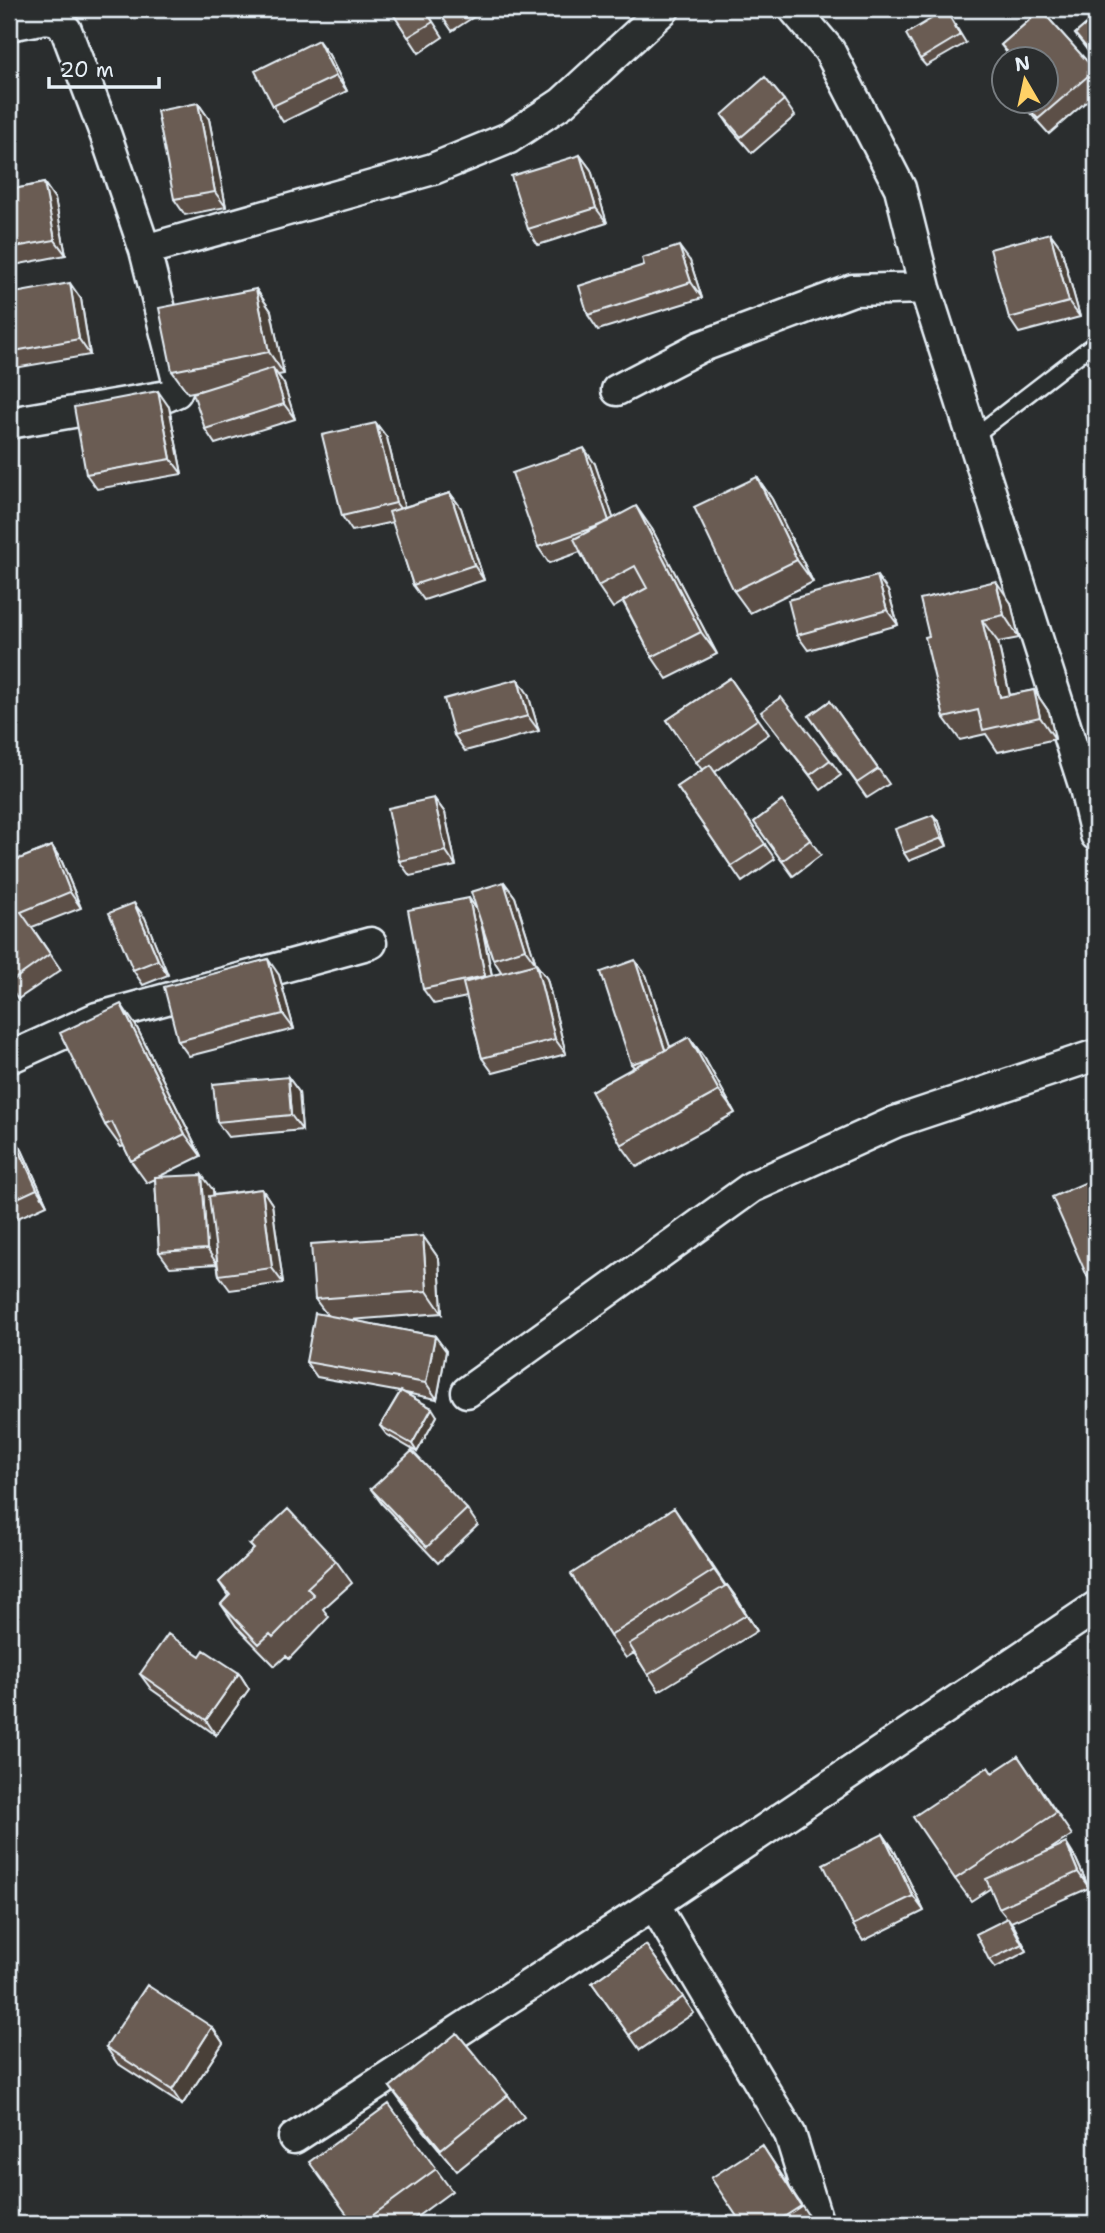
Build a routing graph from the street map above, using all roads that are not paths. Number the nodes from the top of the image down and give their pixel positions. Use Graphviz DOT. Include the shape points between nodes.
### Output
graph roads {
  1 [pos="664,9"];
  2 [pos="794,9"];
  3 [pos="9,25"];
  4 [pos="145,250"];
  5 [pos="925,288"];
  6 [pos="1096,342"];
  7 [pos="617,390"];
  8 [pos="9,423"];
  9 [pos="973,437"];
  10 [pos="1096,835"];
  11 [pos="371,943"];
  12 [pos="1096,1055"];
  13 [pos="9,1058"];
  14 [pos="467,1392"];
  15 [pos="1096,1607"];
  16 [pos="654,1905"];
  17 [pos="294,2138"];
  18 [pos="818,2224"];
  1 -- 4 [label="street" via="562,103 509,138 433,169"];
  2 -- 5 [label="street" via="830,50 900,188"];
  3 -- 4 [label="street" via="46,18 57,20 66,30"];
  4 -- 8 [label="street" via="176,392"];
  5 -- 7 [label="street" via="853,290 700,347"];
  5 -- 9 [label="street"];
  6 -- 9 [label="lane"];
  9 -- 10 [label="street"];
  11 -- 13 [label="street" via="97,1018"];
  12 -- 14 [label="street" via="895,1122 752,1186"];
  15 -- 16 [label="street"];
  16 -- 17 [label="street"];
  16 -- 18 [label="street" via="790,2134"];
}
